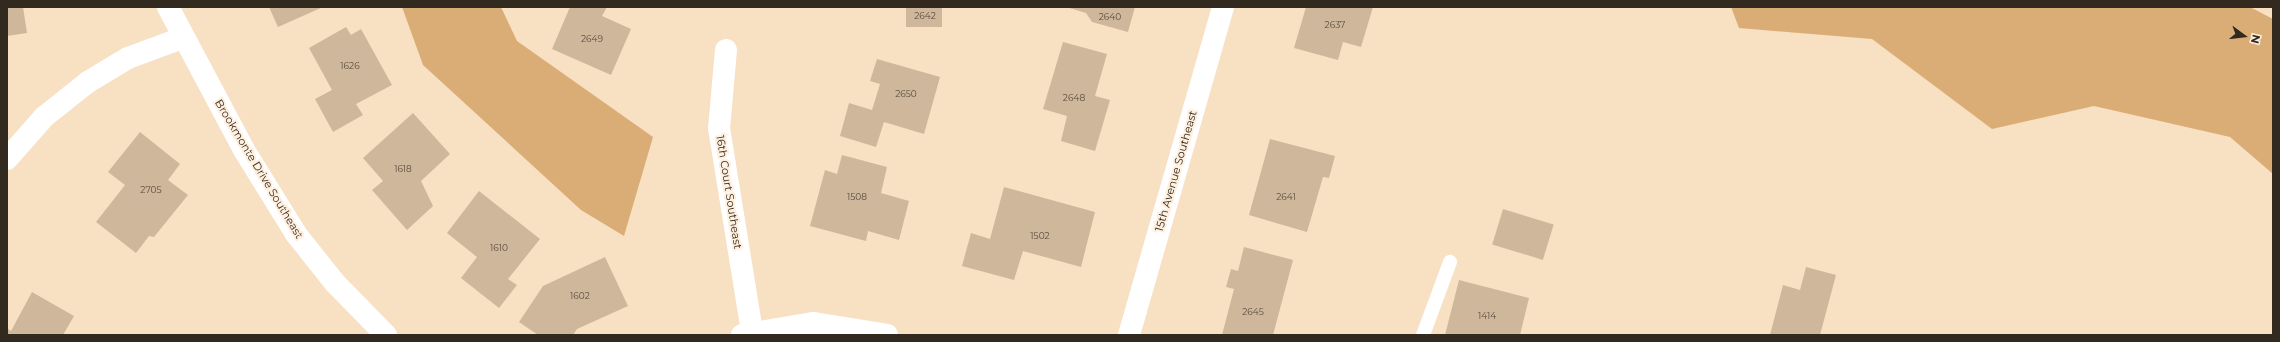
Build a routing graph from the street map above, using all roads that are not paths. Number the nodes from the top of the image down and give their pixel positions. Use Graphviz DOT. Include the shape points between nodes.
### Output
graph roads {
  1 [pos="168,7"];
  2 [pos="1223,7"];
  3 [pos="182,38"];
  4 [pos="726,50"];
  5 [pos="7,159"];
  6 [pos="1450,262"];
  7 [pos="747,334"];
  8 [pos="386,335"];
  9 [pos="886,335"];
  10 [pos="1129,335"];
  11 [pos="1423,335"];
  1 -- 3 [label="street, Brookmonte Drive Southeast"];
  2 -- 10 [label="street, 15th Avenue Southeast"];
  3 -- 5 [label="street" via="128,58 88,82 44,117"];
  3 -- 8 [label="street, Brookmonte Drive Southeast" via="296,234 335,283"];
  4 -- 7 [label="street, 16th Court Southeast" via="719,128"];
  6 -- 11 [label="lane"];
  7 -- 9 [label="street" via="814,323"];
}
